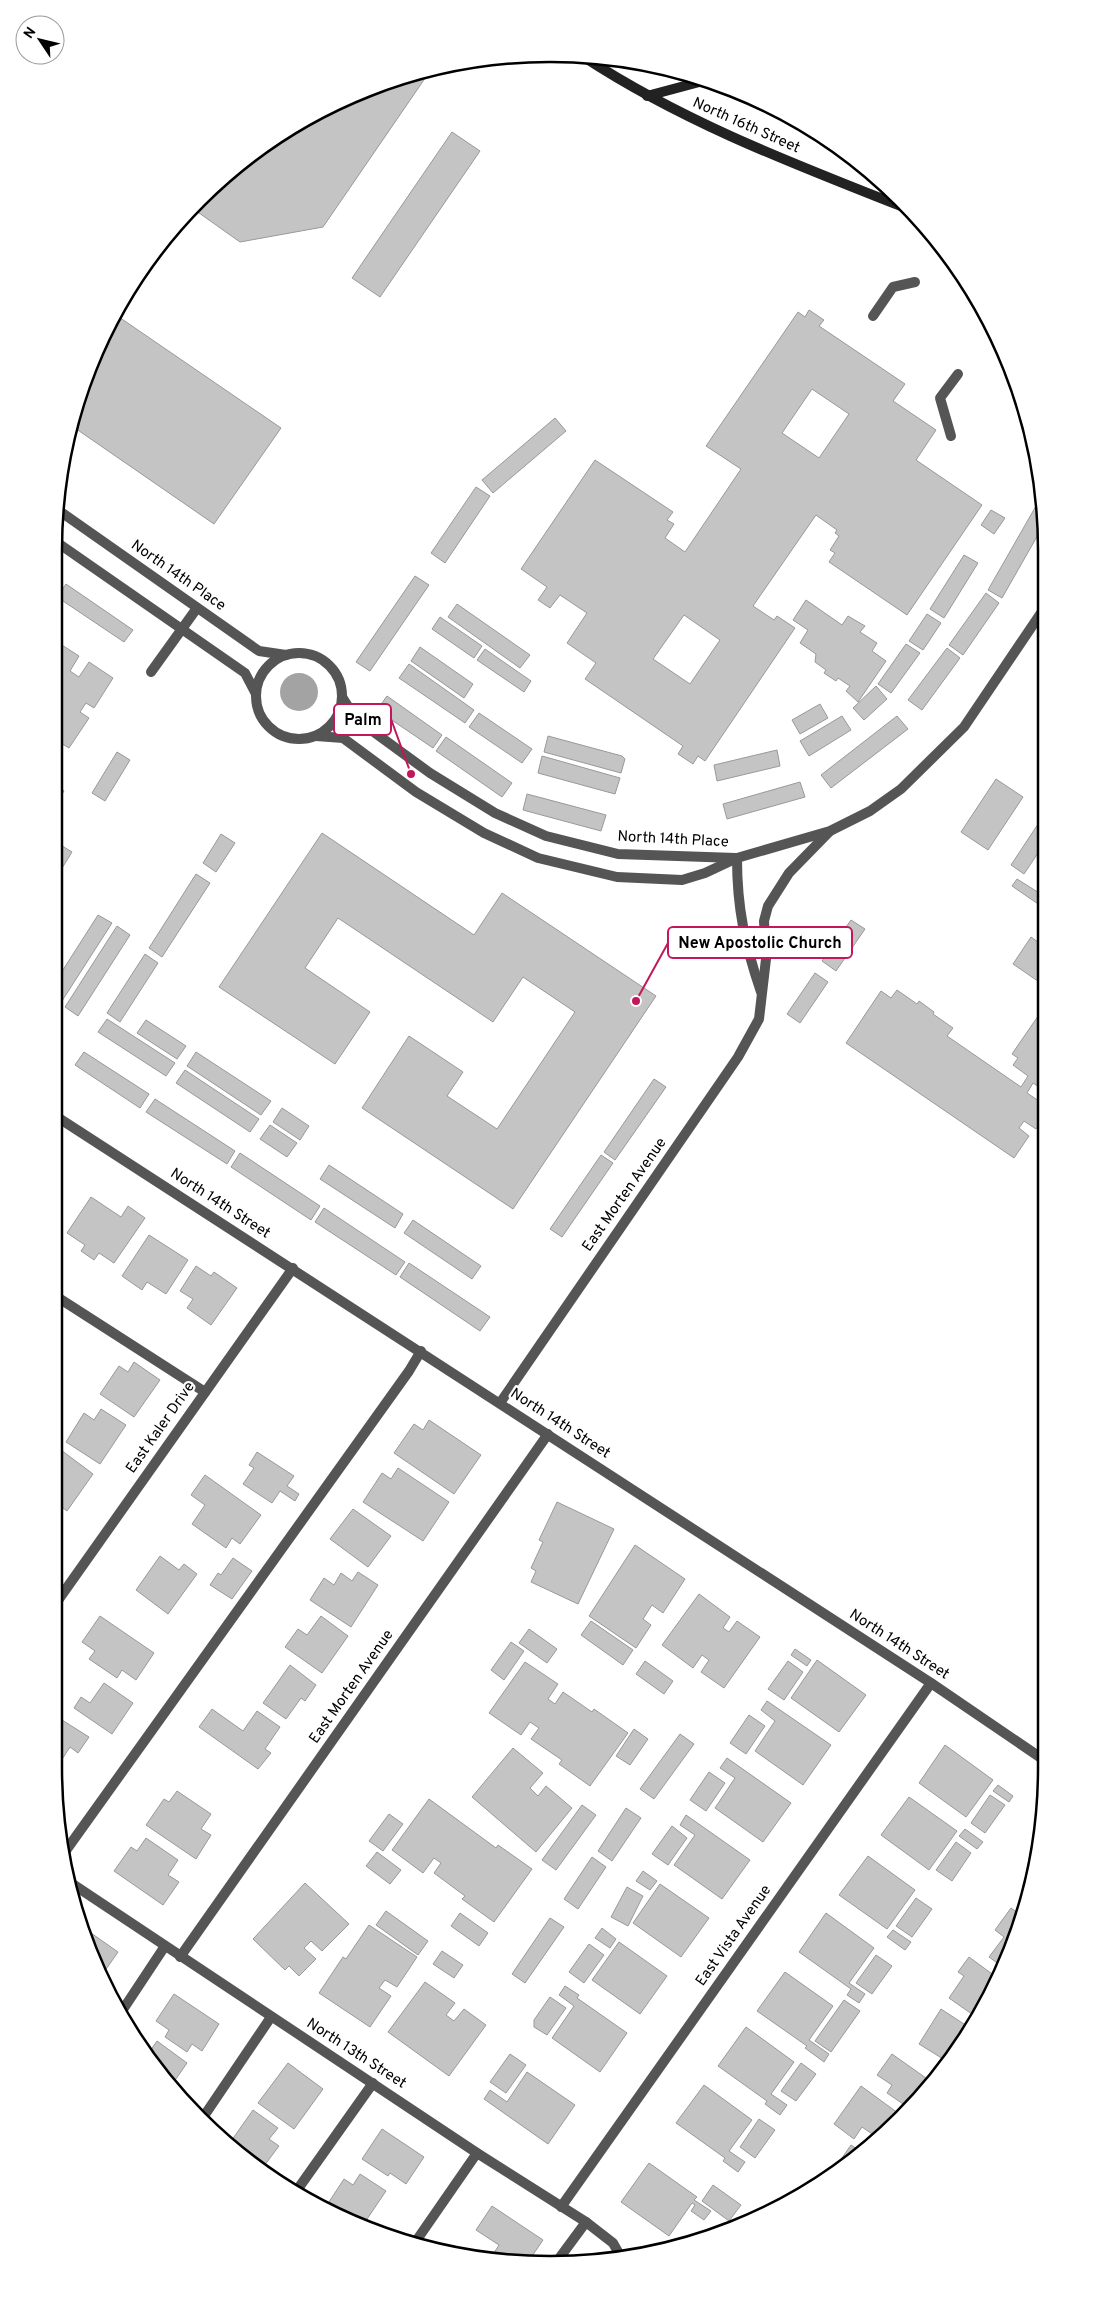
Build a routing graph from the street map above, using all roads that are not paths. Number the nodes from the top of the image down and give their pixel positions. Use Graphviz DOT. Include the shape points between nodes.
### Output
graph roads {
  1 [pos="598,65"];
  2 [pos="693,84"];
  3 [pos="647,96"];
  4 [pos="894,203"];
  5 [pos="914,282"];
  6 [pos="873,316"];
  7 [pos="958,374"];
  8 [pos="951,436"];
  9 [pos="64,515"];
  10 [pos="62,546"];
  11 [pos="197,608"];
  12 [pos="1038,617"];
  13 [pos="182,629"];
  14 [pos="286,655"];
  15 [pos="151,672"];
  16 [pos="256,694"];
  17 [pos="342,697"];
  18 [pos="316,736"];
  19 [pos="830,831"];
  20 [pos="737,858"];
  21 [pos="763,998"];
  22 [pos="62,1120"];
  23 [pos="293,1268"];
  24 [pos="62,1300"];
  25 [pos="421,1351"];
  26 [pos="205,1392"];
  27 [pos="500,1403"];
  28 [pos="548,1434"];
  29 [pos="62,1595"];
  30 [pos="931,1683"];
  31 [pos="1038,1756"];
  32 [pos="69,1846"];
  33 [pos="78,1887"];
  34 [pos="165,1946"];
  35 [pos="180,1957"];
  36 [pos="125,2006"];
  37 [pos="271,2016"];
  38 [pos="373,2083"];
  39 [pos="206,2114"];
  40 [pos="477,2153"];
  41 [pos="299,2186"];
  42 [pos="562,2207"];
  43 [pos="586,2222"];
  44 [pos="419,2237"];
  45 [pos="618,2250"];
  46 [pos="561,2255"];
  1 -- 3 [label="main road, North 16th Street"];
  2 -- 3 [label="main road"];
  3 -- 4 [label="main road, North 16th Street" via="803,168"];
  5 -- 6 [label="street" via="893,286"];
  7 -- 8 [label="street" via="940,398"];
  9 -- 11 [label="street, North 14th Place"];
  10 -- 13 [label="street, North 14th Place"];
  11 -- 13 [label="street"];
  11 -- 14 [label="street, North 14th Place" via="259,651"];
  12 -- 19 [label="street, East Morten Avenue" via="953,739 901,789 870,811"];
  13 -- 15 [label="street"];
  13 -- 16 [label="street, North 14th Place" via="245,673"];
  14 -- 16 [label="street" via="265,670"];
  14 -- 17 [label="street, North 14th Place" via="311,654 323,660 339,679"];
  16 -- 18 [label="street, North 14th Place" via="262,718 270,727 291,738"];
  17 -- 18 [label="street" via="334,720"];
  17 -- 20 [label="street, North 14th Place" via="356,719 430,773 495,813 546,836 618,854"];
  18 -- 20 [label="street, North 14th Place" via="343,738 416,792 484,833 538,858 617,877 682,880"];
  19 -- 20 [label="street, East Morten Avenue"];
  19 -- 21 [label="street, East Morten Avenue" via="789,873 768,906 764,921"];
  20 -- 21 [label="street" via="741,921"];
  21 -- 27 [label="street, East Morten Avenue" via="759,1019 738,1058"];
  22 -- 23 [label="street, North 14th Street"];
  23 -- 25 [label="street, North 14th Street"];
  23 -- 26 [label="street, East Kaler Drive"];
  24 -- 26 [label="street"];
  25 -- 27 [label="street, North 14th Street"];
  25 -- 32 [label="street"];
  26 -- 29 [label="street, East Kaler Drive"];
  27 -- 28 [label="street, North 14th Street"];
  28 -- 30 [label="street, North 14th Street"];
  28 -- 35 [label="street, East Morten Avenue"];
  30 -- 31 [label="street, North 14th Street"];
  30 -- 42 [label="street, East Vista Avenue"];
  33 -- 34 [label="street, North 13th Street"];
  34 -- 35 [label="street, North 13th Street"];
  34 -- 36 [label="street"];
  35 -- 37 [label="street, North 13th Street"];
  37 -- 38 [label="street, North 13th Street"];
  37 -- 39 [label="street"];
  38 -- 40 [label="street, North 13th Street"];
  38 -- 41 [label="street"];
  40 -- 42 [label="street, North 13th Street"];
  40 -- 44 [label="street"];
  42 -- 43 [label="street, North 13th Street"];
  43 -- 45 [label="street, North 13th Street" via="613,2242"];
  43 -- 46 [label="street"];
}
